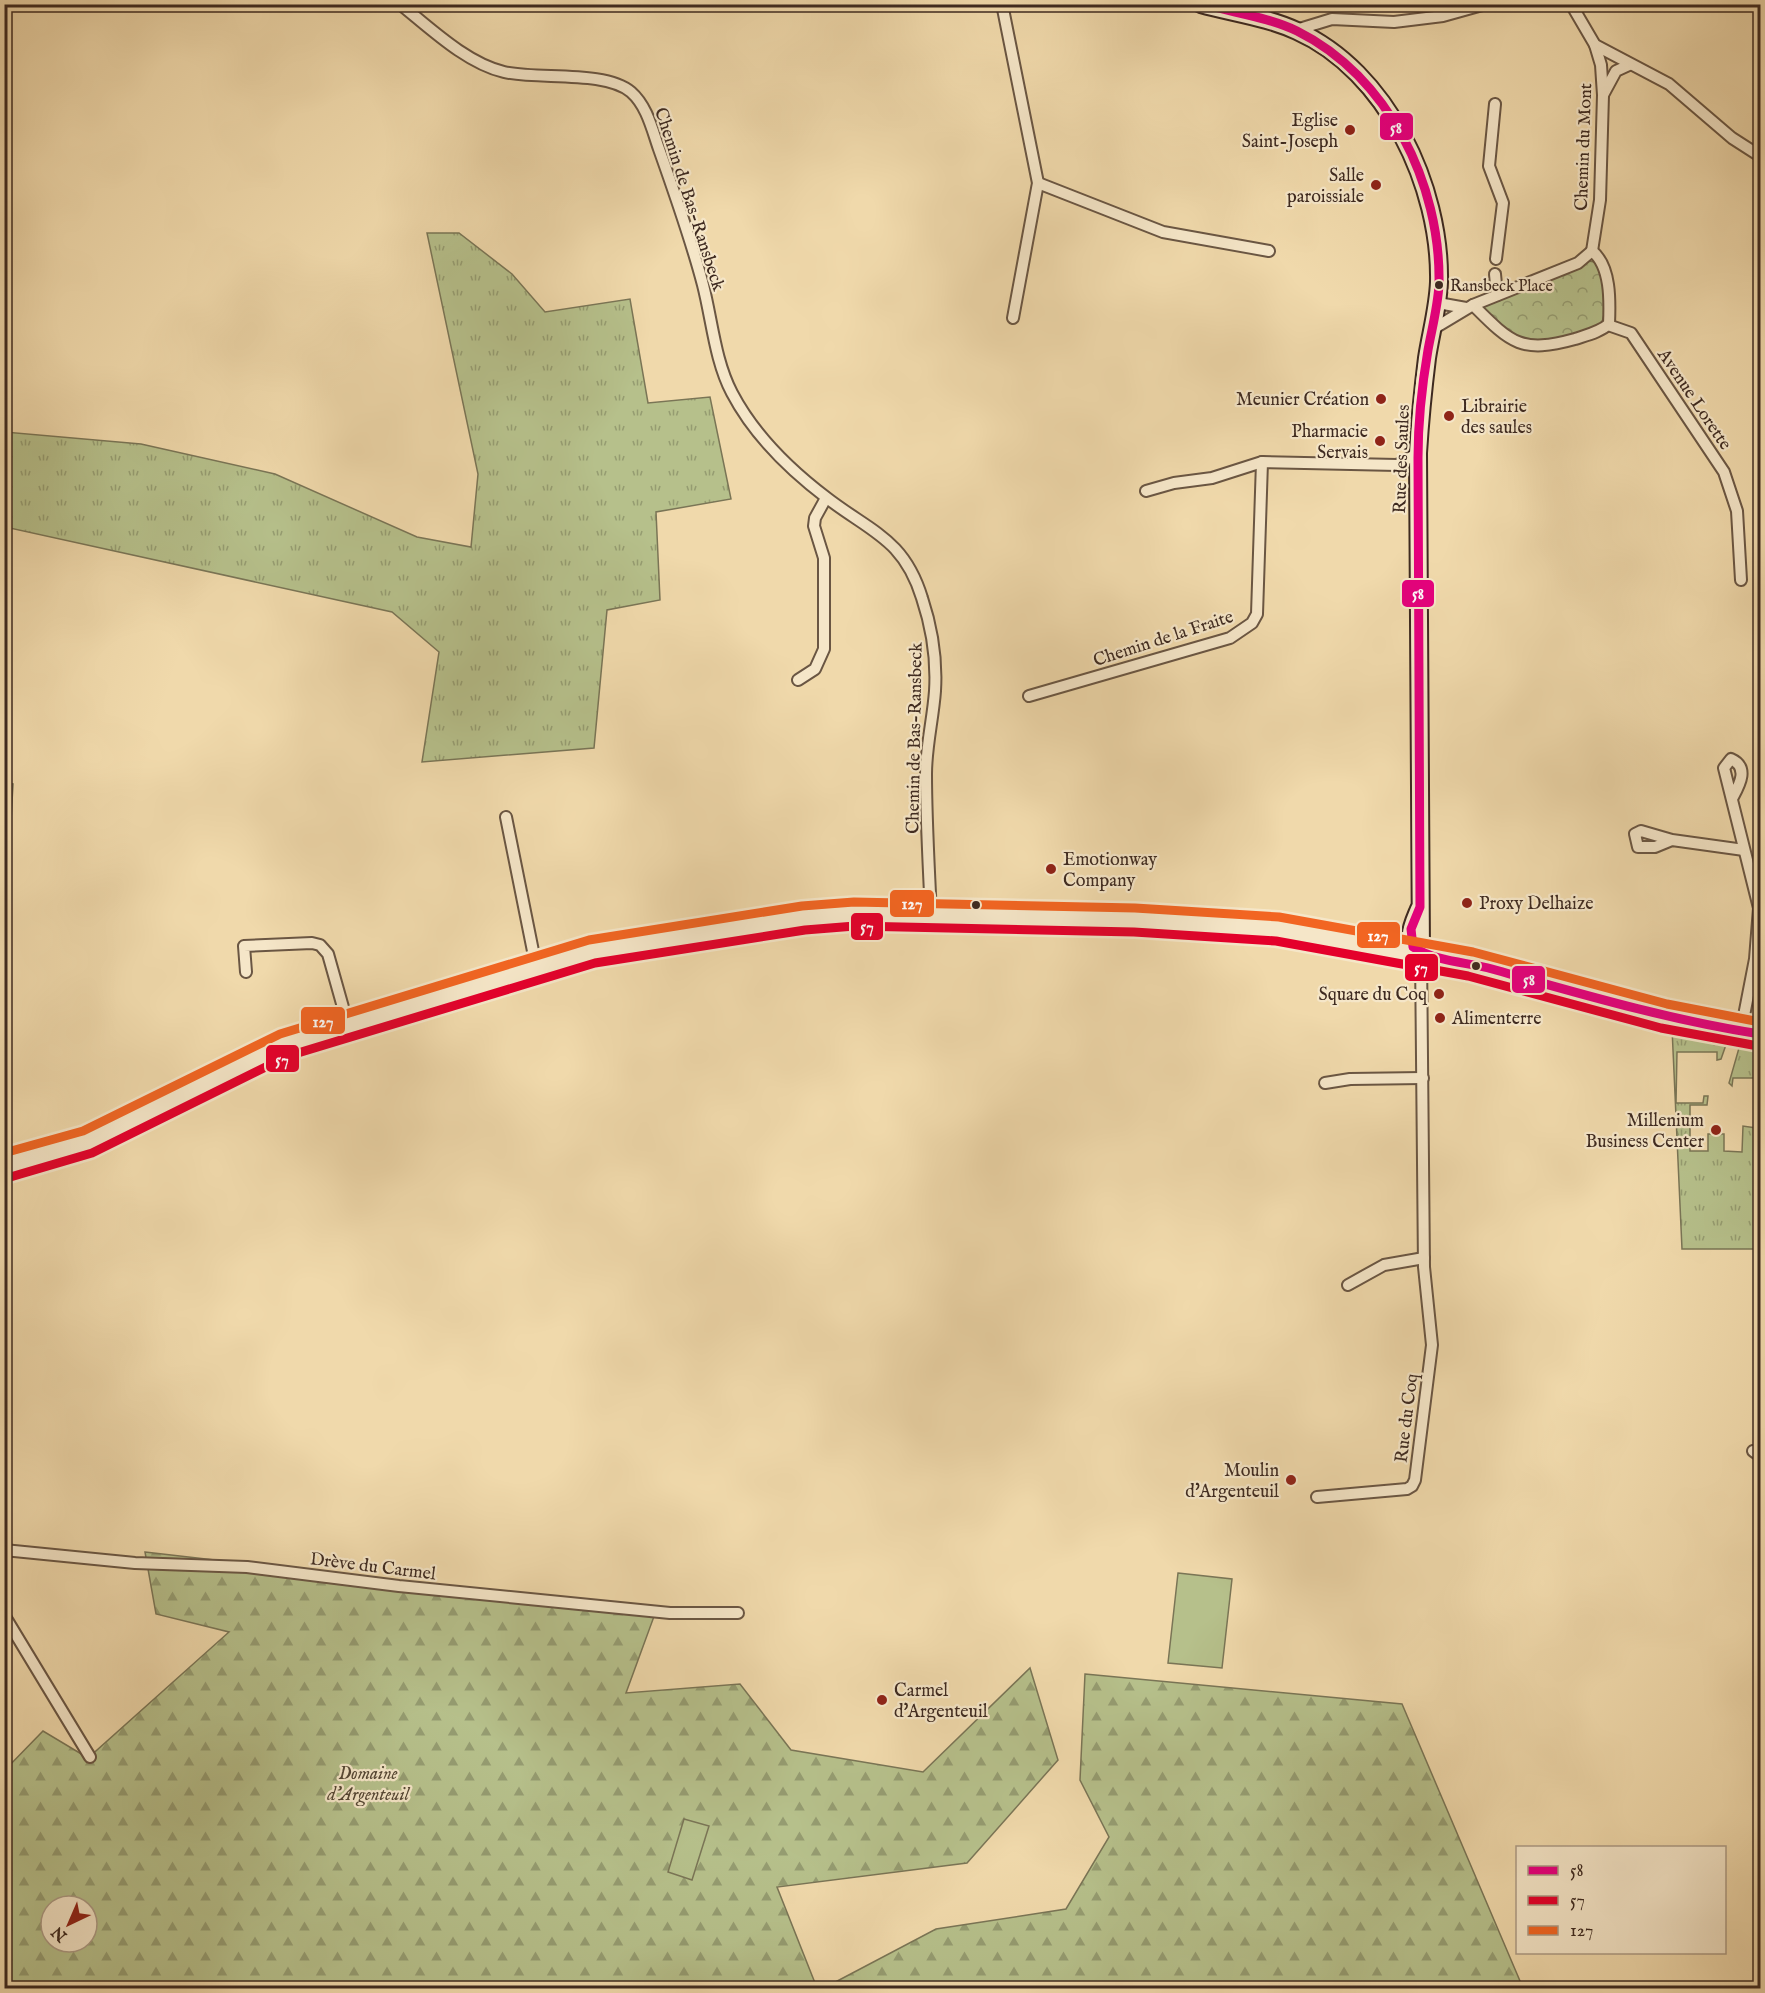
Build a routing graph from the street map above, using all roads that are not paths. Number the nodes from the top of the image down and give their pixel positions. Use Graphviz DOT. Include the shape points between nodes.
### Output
graph roads {
  1 [pos="400,4"];
  2 [pos="1002,4"];
  3 [pos="1201,4"];
  4 [pos="1486,4"];
  5 [pos="1571,4"];
  6 [pos="1296,30"];
  7 [pos="1595,45"];
  8 [pos="1629,65"];
  9 [pos="1603,95"];
  10 [pos="1495,104"];
  11 [pos="1761,156"];
  12 [pos="1038,183"];
  13 [pos="1269,251"];
  14 [pos="1592,251"];
  15 [pos="1496,259"];
  16 [pos="1495,274"];
  17 [pos="1497,295"];
  18 [pos="1438,303"];
  19 [pos="1470,307"];
  20 [pos="1013,318"];
  21 [pos="1608,325"];
  22 [pos="1432,329"];
  23 [pos="1418,453"];
  24 [pos="1262,462"];
  25 [pos="1397,465"];
  26 [pos="1418,476"];
  27 [pos="1146,491"];
  28 [pos="826,498"];
  29 [pos="1741,580"];
  30 [pos="798,680"];
  31 [pos="1029,696"];
  32 [pos="1733,797"];
  33 [pos="506,817"];
  34 [pos="1672,840"];
  35 [pos="1744,850"];
  36 [pos="931,916"];
  37 [pos="1417,929"];
  38 [pos="1382,946"];
  39 [pos="1421,953"];
  40 [pos="1471,964"];
  41 [pos="536,966"];
  42 [pos="246,972"];
  43 [pos="348,1024"];
  44 [pos="1741,1031"];
  45 [pos="1761,1034"];
  46 [pos="1423,1077"];
  47 [pos="1325,1083"];
  48 [pos="4,1166"];
  49 [pos="1424,1258"];
  50 [pos="1348,1285"];
  51 [pos="1317,1497"];
  52 [pos="4,1550"];
  53 [pos="738,1613"];
  54 [pos="4,1615"];
  55 [pos="90,1757"];
  1 -- 28 [label="street, Chemin de Bas-Ransbeck" via="459,49 501,71 605,80 629,90 640,101 697,265 720,362 732,393 764,439"];
  2 -- 12 [label="street"];
  3 -- 6 [label="main road, Rue des Saules"];
  4 -- 6 [label="street" via="1443,16 1394,22 1332,19"];
  5 -- 7 [label="street"];
  6 -- 18 [label="main road, Rue des Saules" via="1347,62 1391,115 1432,213"];
  7 -- 8 [label="street"];
  7 -- 9 [label="street, Chemin du Mont"];
  8 -- 9 [label="street" via="1616,72"];
  8 -- 11 [label="street" via="1669,84 1732,138"];
  9 -- 14 [label="street, Chemin du Mont" via="1600,200"];
  10 -- 15 [label="street" via="1488,166 1503,203"];
  12 -- 13 [label="street" via="1163,232"];
  12 -- 20 [label="street"];
  14 -- 17 [label="street" via="1578,263"];
  14 -- 21 [label="street" via="1604,266 1610,308"];
  16 -- 17 [label="street"];
  17 -- 19 [label="street"];
  18 -- 19 [label="street"];
  18 -- 22 [label="main road, Rue des Saules"];
  19 -- 21 [label="street" via="1509,338 1529,346 1558,343"];
  19 -- 22 [label="street"];
  21 -- 29 [label="street, Avenue Lorette" via="1631,333 1724,472 1737,511"];
  22 -- 23 [label="main road, Rue des Saules"];
  23 -- 25 [label="street"];
  23 -- 26 [label="main road, Rue des Saules"];
  24 -- 25 [label="street"];
  24 -- 27 [label="street" via="1212,478"];
  24 -- 31 [label="street, Chemin de la Fraite" via="1257,614 1252,623 1230,638"];
  25 -- 26 [label="street"];
  26 -- 37 [label="main road, Rue des Saules"];
  28 -- 30 [label="street" via="814,526 824,558 824,649 815,669"];
  28 -- 36 [label="street, Chemin de Bas-Ransbeck" via="886,539 903,556 918,585 932,631 935,690 926,773"];
  32 -- 35 [label="street"];
  33 -- 41 [label="street"];
  34 -- 35 [label="street"];
  35 -- 44 [label="street" via="1759,917"];
  36 -- 38 [label="main road" via="1135,920 1277,929"];
  36 -- 41 [label="main road" via="855,915 748,924 592,951"];
  37 -- 38 [label="main road"];
  37 -- 39 [label="main road, Rue des Saules"];
  37 -- 40 [label="main road" via="1444,951"];
  38 -- 39 [label="main road"];
  39 -- 40 [label="main road"];
  39 -- 46 [label="street, Rue du Coq"];
  40 -- 44 [label="main road" via="1664,1016"];
  41 -- 43 [label="main road"];
  42 -- 43 [label="street" via="244,946 320,945 328,954"];
  43 -- 48 [label="main road" via="248,1061 87,1142"];
  44 -- 45 [label="main road"];
  46 -- 47 [label="street"];
  46 -- 49 [label="street, Rue du Coq"];
  49 -- 50 [label="street" via="1384,1265"];
  49 -- 51 [label="street, Rue du Coq" via="1432,1345 1413,1485 1407,1489"];
  52 -- 53 [label="street, Drève du Carmel" via="135,1563 247,1567 670,1613"];
  54 -- 55 [label="street"];
}
